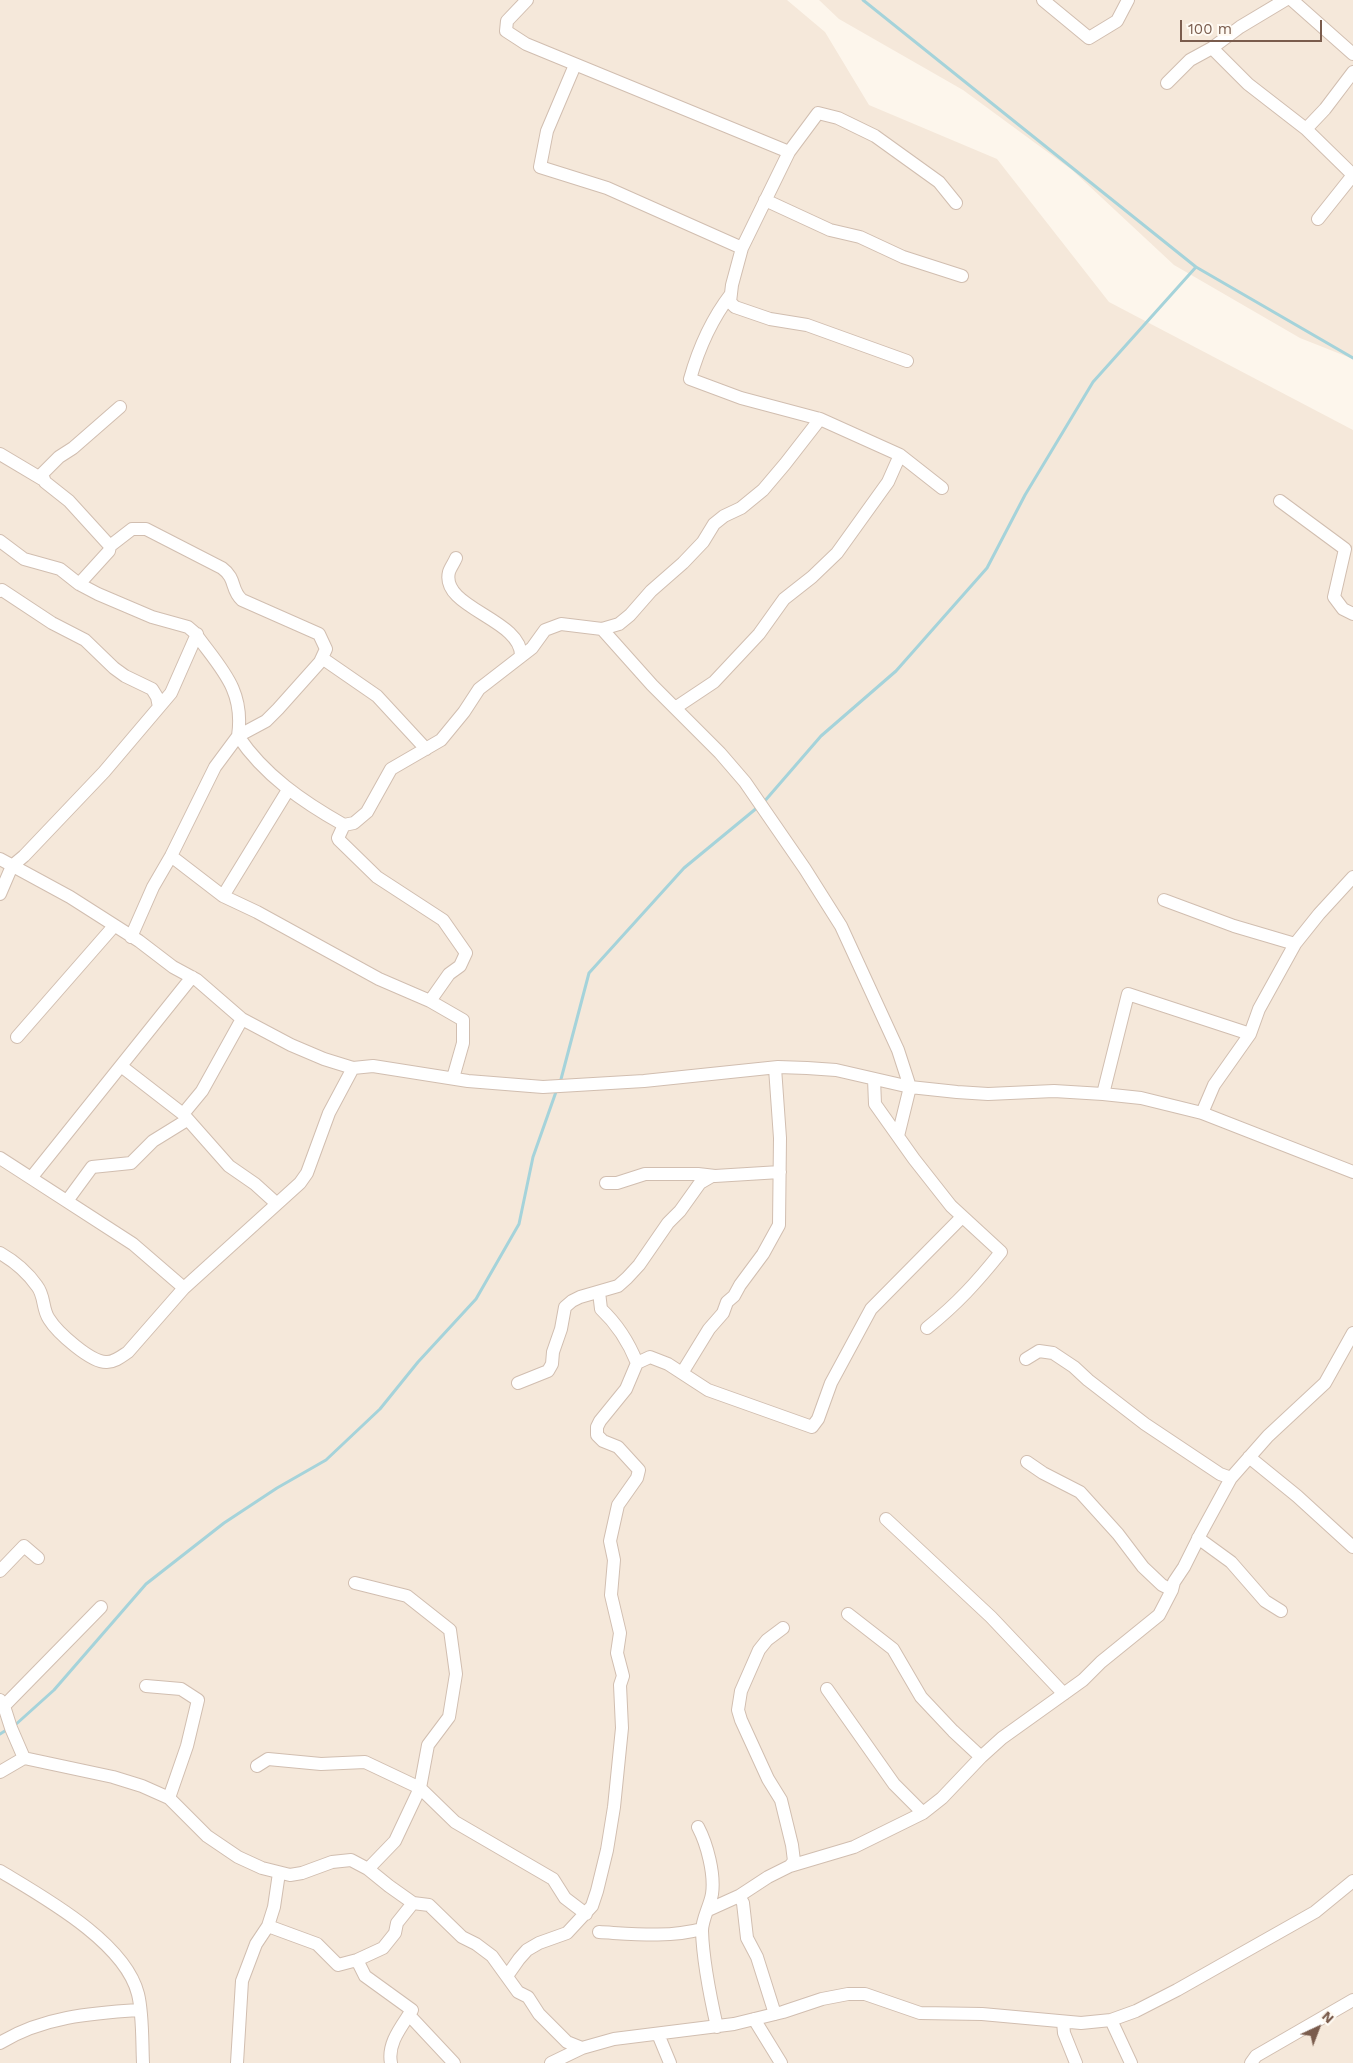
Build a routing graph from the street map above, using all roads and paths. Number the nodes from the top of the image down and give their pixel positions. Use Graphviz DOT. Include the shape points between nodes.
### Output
graph roads {
  1 [pos="526,0"];
  2 [pos="1043,0"];
  3 [pos="1128,0"];
  4 [pos="1285,0"];
  5 [pos="1292,0"];
  6 [pos="1212,48"];
  7 [pos="1353,54"];
  8 [pos="575,65"];
  9 [pos="1353,72"];
  10 [pos="1166,83"];
  11 [pos="1306,129"];
  12 [pos="788,152"];
  13 [pos="1353,175"];
  14 [pos="766,200"];
  15 [pos="956,203"];
  16 [pos="1318,219"];
  17 [pos="742,248"];
  18 [pos="962,276"];
  19 [pos="731,294"];
  20 [pos="907,361"];
  21 [pos="120,407"];
  22 [pos="820,420"];
  23 [pos="0,454"];
  24 [pos="900,455"];
  25 [pos="42,479"];
  26 [pos="942,488"];
  27 [pos="1280,501"];
  28 [pos="0,541"];
  29 [pos="110,546"];
  30 [pos="456,558"];
  31 [pos="80,584"];
  32 [pos="1,590"];
  33 [pos="1353,614"];
  34 [pos="602,629"];
  35 [pos="196,634"];
  36 [pos="521,656"];
  37 [pos="322,658"];
  38 [pos="159,708"];
  39 [pos="676,708"];
  40 [pos="238,736"];
  41 [pos="426,749"];
  42 [pos="288,790"];
  43 [pos="344,825"];
  44 [pos="171,856"];
  45 [pos="0,859"];
  46 [pos="12,866"];
  47 [pos="1353,877"];
  48 [pos="0,894"];
  49 [pos="223,896"];
  50 [pos="1164,900"];
  51 [pos="114,926"];
  52 [pos="130,937"];
  53 [pos="1296,944"];
  54 [pos="192,977"];
  55 [pos="430,1001"];
  56 [pos="242,1019"];
  57 [pos="1250,1034"];
  58 [pos="17,1036"];
  59 [pos="121,1066"];
  60 [pos="353,1068"];
  61 [pos="775,1068"];
  62 [pos="453,1078"];
  63 [pos="874,1079"];
  64 [pos="910,1087"];
  65 [pos="1103,1094"];
  66 [pos="1202,1113"];
  67 [pos="185,1117"];
  68 [pos="898,1136"];
  69 [pos="0,1158"];
  70 [pos="780,1172"];
  71 [pos="1353,1172"];
  72 [pos="712,1176"];
  73 [pos="31,1178"];
  74 [pos="606,1183"];
  75 [pos="67,1201"];
  76 [pos="276,1203"];
  77 [pos="962,1218"];
  78 [pos="0,1253"];
  79 [pos="184,1288"];
  80 [pos="599,1292"];
  81 [pos="927,1328"];
  82 [pos="1353,1333"];
  83 [pos="1026,1359"];
  84 [pos="637,1363"];
  85 [pos="682,1373"];
  86 [pos="518,1383"];
  87 [pos="1249,1457"];
  88 [pos="1028,1462"];
  89 [pos="1231,1478"];
  90 [pos="886,1519"];
  91 [pos="1198,1538"];
  92 [pos="1353,1547"];
  93 [pos="38,1558"];
  94 [pos="0,1571"];
  95 [pos="355,1583"];
  96 [pos="1172,1590"];
  97 [pos="101,1607"];
  98 [pos="1281,1611"];
  99 [pos="848,1614"];
  100 [pos="783,1628"];
  101 [pos="146,1686"];
  102 [pos="827,1689"];
  103 [pos="1064,1694"];
  104 [pos="2,1703"];
  105 [pos="981,1757"];
  106 [pos="24,1758"];
  107 [pos="257,1766"];
  108 [pos="0,1772"];
  109 [pos="420,1788"];
  110 [pos="169,1798"];
  111 [pos="922,1813"];
  112 [pos="698,1827"];
  113 [pos="790,1866"];
  114 [pos="368,1869"];
  115 [pos="0,1871"];
  116 [pos="279,1873"];
  117 [pos="1353,1881"];
  118 [pos="739,1896"];
  119 [pos="413,1903"];
  120 [pos="708,1910"];
  121 [pos="586,1914"];
  122 [pos="268,1926"];
  123 [pos="702,1929"];
  124 [pos="599,1932"];
  125 [pos="357,1960"];
  126 [pos="507,1976"];
  127 [pos="1353,2000"];
  128 [pos="139,2010"];
  129 [pos="775,2014"];
  130 [pos="409,2015"];
  131 [pos="754,2019"];
  132 [pos="1111,2020"];
  133 [pos="1062,2022"];
  134 [pos="717,2027"];
  135 [pos="658,2034"];
  136 [pos="0,2043"];
  137 [pos="573,2052"];
  138 [pos="143,2063"];
  139 [pos="237,2063"];
  140 [pos="391,2063"];
  141 [pos="454,2063"];
  142 [pos="551,2063"];
  143 [pos="670,2063"];
  144 [pos="781,2063"];
  145 [pos="1076,2063"];
  146 [pos="1131,2063"];
  147 [pos="1251,2063"];
  1 -- 8 [label="street" via="507,21 506,31 526,44"];
  2 -- 3 [label="street" via="1090,38 1117,20"];
  4 -- 6 [label="street"];
  5 -- 7 [label="street"];
  6 -- 10 [label="street" via="1190,60"];
  6 -- 11 [label="street" via="1248,84"];
  8 -- 12 [label="street"];
  8 -- 17 [label="street" via="547,131 540,167 607,188"];
  9 -- 11 [label="street"];
  11 -- 13 [label="street"];
  12 -- 14 [label="street"];
  12 -- 15 [label="street" via="818,113 838,118 875,136 939,182"];
  13 -- 16 [label="street"];
  14 -- 17 [label="street"];
  14 -- 18 [label="street" via="830,230 860,237 903,257"];
  17 -- 19 [label="street"];
  19 -- 20 [label="street" via="730,302 735,307 770,319 807,325"];
  19 -- 22 [label="street" via="716,314 701,344 690,379"];
  21 -- 25 [label="street" via="44,470"];
  22 -- 24 [label="street"];
  22 -- 34 [label="street" via="763,490 714,524 703,542 630,615 619,624"];
  23 -- 25 [label="street"];
  24 -- 26 [label="street"];
  24 -- 39 [label="street" via="888,482 837,553 784,599 760,634 714,682"];
  25 -- 29 [label="street" via="69,501"];
  27 -- 33 [label="street" via="1345,549 1334,597"];
  28 -- 31 [label="street" via="24,558 60,569"];
  29 -- 31 [label="street"];
  29 -- 37 [label="street" via="132,529 146,529 198,554 228,572 242,600 319,634 326,649"];
  30 -- 36 [label="street" via="449,573 453,591 510,633 521,648"];
  31 -- 35 [label="street" via="152,617 188,627"];
  32 -- 38 [label="street" via="85,640 114,668 152,689"];
  34 -- 36 [label="street" via="553,626 540,634 532,648"];
  34 -- 39 [label="street"];
  35 -- 38 [label="street" via="171,693"];
  35 -- 40 [label="street" via="233,686 240,721"];
  36 -- 41 [label="street" via="479,689 447,735"];
  37 -- 40 [label="street" via="266,721"];
  37 -- 41 [label="street" via="377,696"];
  38 -- 46 [label="street" via="104,772"];
  39 -- 64 [label="street" via="745,782 841,926 898,1050"];
  40 -- 42 [label="street"];
  40 -- 44 [label="street" via="215,767"];
  41 -- 43 [label="street" via="391,769 367,812 354,823"];
  42 -- 43 [label="street"];
  42 -- 49 [label="street"];
  43 -- 55 [label="street" via="339,840 377,877 443,920 466,953 460,966 449,974"];
  44 -- 49 [label="street"];
  44 -- 52 [label="street"];
  45 -- 46 [label="street"];
  46 -- 48 [label="street"];
  46 -- 51 [label="street" via="70,897"];
  47 -- 53 [label="street"];
  49 -- 55 [label="street" via="378,979"];
  50 -- 53 [label="street" via="1234,926"];
  51 -- 52 [label="street"];
  51 -- 58 [label="street"];
  52 -- 54 [label="street"];
  53 -- 57 [label="street" via="1259,1008"];
  54 -- 56 [label="street"];
  54 -- 59 [label="street"];
  55 -- 62 [label="street" via="462,1020 464,1043"];
  56 -- 60 [label="street" via="291,1045"];
  56 -- 67 [label="street"];
  57 -- 65 [label="street" via="1128,994"];
  57 -- 66 [label="street" via="1214,1085"];
  59 -- 67 [label="street"];
  59 -- 73 [label="street"];
  60 -- 62 [label="street" via="373,1066"];
  60 -- 76 [label="street" via="329,1113 307,1173"];
  61 -- 62 [label="street" via="644,1081 543,1086"];
  61 -- 63 [label="street" via="836,1070"];
  61 -- 70 [label="street"];
  63 -- 64 [label="street"];
  63 -- 68 [label="street" via="875,1104"];
  64 -- 65 [label="street" via="988,1094 1054,1091"];
  64 -- 68 [label="street"];
  65 -- 66 [label="street" via="1140,1098"];
  66 -- 71 [label="street"];
  67 -- 75 [label="street" via="131,1163 92,1167"];
  67 -- 76 [label="street" via="229,1166"];
  68 -- 77 [label="street"];
  69 -- 73 [label="street"];
  70 -- 72 [label="street"];
  70 -- 85 [label="street" via="776,1233"];
  72 -- 74 [label="street" via="645,1174"];
  72 -- 80 [label="street" via="700,1182 640,1265 618,1286"];
  73 -- 75 [label="street"];
  75 -- 79 [label="street" via="133,1244"];
  76 -- 79 [label="street"];
  77 -- 81 [label="street" via="1001,1252 956,1305"];
  77 -- 85 [label="street" via="871,1309 831,1383 812,1427 708,1390"];
  78 -- 79 [label="street" via="38,1286 49,1320 89,1356 106,1362 128,1352"];
  80 -- 84 [label="street" via="601,1309 610,1316"];
  80 -- 86 [label="street" via="580,1297 565,1307 548,1371"];
  82 -- 87 [label="street" via="1325,1383"];
  83 -- 89 [label="street" via="1039,1351 1053,1353 1145,1424"];
  84 -- 85 [label="street" via="650,1357"];
  84 -- 121 [label="street" via="626,1389 597,1427 597,1435 618,1447 639,1470 618,1505 610,1541 614,1560 611,1594 620,1633 618,1653 623,1676 620,1685 622,1728 607,1850 598,1891"];
  87 -- 89 [label="street"];
  87 -- 92 [label="street"];
  88 -- 96 [label="street" via="1080,1492 1143,1567"];
  89 -- 91 [label="street"];
  90 -- 103 [label="street" via="991,1617"];
  91 -- 96 [label="street"];
  91 -- 98 [label="street" via="1231,1562 1265,1601"];
  93 -- 94 [label="street" via="24,1546"];
  95 -- 109 [label="street" via="407,1596 450,1630 456,1674 449,1717 428,1745"];
  96 -- 103 [label="street" via="1159,1615"];
  97 -- 104 [label="street"];
  99 -- 105 [label="street" via="893,1649 921,1697"];
  100 -- 113 [label="street" via="759,1650 741,1691 738,1710 768,1779 781,1800 792,1845 794,1861"];
  101 -- 110 [label="street" via="181,1689 198,1700 187,1746"];
  102 -- 111 [label="street" via="894,1784"];
  103 -- 105 [label="street"];
  104 -- 106 [label="street"];
  105 -- 111 [label="street" via="942,1798"];
  106 -- 108 [label="street"];
  106 -- 110 [label="street" via="113,1777"];
  107 -- 109 [label="street" via="268,1759 320,1764 365,1762"];
  109 -- 114 [label="street" via="395,1841"];
  109 -- 121 [label="street" via="455,1822 553,1879 565,1898"];
  110 -- 116 [label="street" via="221,1847"];
  111 -- 113 [label="street" via="854,1847"];
  112 -- 120 [label="street" via="706,1843 710,1869 712,1892"];
  113 -- 118 [label="street"];
  114 -- 116 [label="street" via="351,1860 332,1862 302,1873"];
  114 -- 119 [label="street"];
  115 -- 128 [label="street" via="93,1934 123,1964 131,1977 138,1994"];
  116 -- 122 [label="street"];
  117 -- 132 [label="street" via="1316,1912 1177,1990"];
  118 -- 120 [label="street"];
  118 -- 129 [label="street" via="743,1903 747,1938 757,1957"];
  119 -- 125 [label="street" via="383,1948"];
  119 -- 126 [label="street" via="429,1905 462,1937 492,1956"];
  120 -- 123 [label="street"];
  121 -- 126 [label="street" via="567,1933 528,1950"];
  122 -- 125 [label="street" via="317,1944 338,1965"];
  122 -- 139 [label="street" via="256,1944 242,1980"];
  123 -- 124 [label="street" via="683,1934"];
  123 -- 134 [label="street"];
  125 -- 130 [label="street" via="365,1976 412,2010"];
  126 -- 137 [label="street"];
  127 -- 147 [label="street" via="1256,2056"];
  128 -- 136 [label="street" via="65,2017 12,2035"];
  128 -- 138 [label="street"];
  129 -- 131 [label="street"];
  129 -- 133 [label="street" via="822,1999 865,1994 920,2013 982,2014"];
  130 -- 140 [label="street" via="389,2052"];
  130 -- 141 [label="street"];
  131 -- 134 [label="street"];
  131 -- 144 [label="street"];
  132 -- 133 [label="street"];
  132 -- 146 [label="street"];
  133 -- 145 [label="street"];
  134 -- 135 [label="street"];
  135 -- 137 [label="street" via="614,2039"];
  135 -- 143 [label="street"];
  137 -- 142 [label="street"];
}
